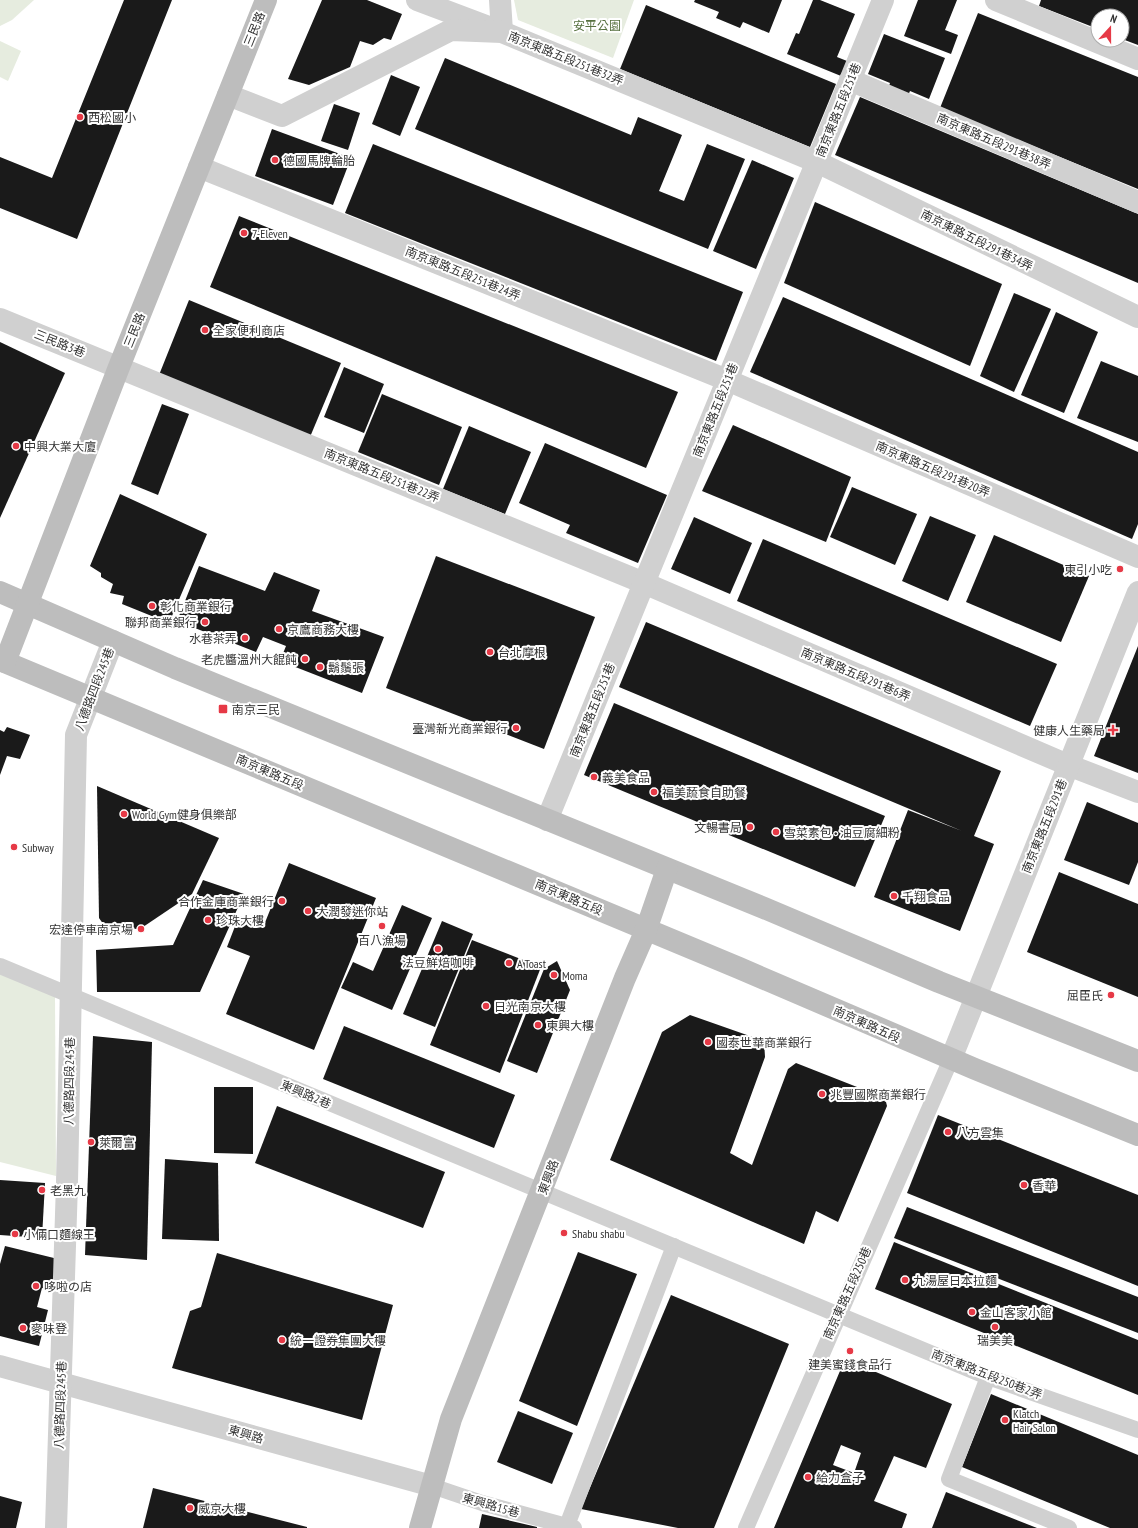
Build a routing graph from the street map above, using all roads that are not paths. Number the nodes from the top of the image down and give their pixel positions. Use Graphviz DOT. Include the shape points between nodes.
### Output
graph roads {
  1 [pos="266,0"];
  2 [pos="417,0"];
  3 [pos="500,0"];
  4 [pos="883,0"];
  5 [pos="996,0"];
  6 [pos="502,32"];
  7 [pos="1138,59"];
  8 [pos="850,80"];
  9 [pos="228,95"];
  10 [pos="817,162"];
  11 [pos="199,167"];
  12 [pos="1138,202"];
  13 [pos="1138,317"];
  14 [pos="0,319"];
  15 [pos="119,367"];
  16 [pos="727,380"];
  17 [pos="1138,557"];
  18 [pos="644,583"];
  19 [pos="0,592"];
  20 [pos="1138,592"];
  21 [pos="28,604"];
  22 [pos="113,641"];
  23 [pos="3,661"];
  24 [pos="90,696"];
  25 [pos="1068,765"];
  26 [pos="1138,792"];
  27 [pos="547,820"];
  28 [pos="667,869"];
  29 [pos="646,930"];
  30 [pos="0,966"];
  31 [pos="70,994"];
  32 [pos="976,996"];
  33 [pos="951,1059"];
  34 [pos="1138,1061"];
  35 [pos="1138,1135"];
  36 [pos="543,1190"];
  37 [pos="674,1246"];
  38 [pos="838,1314"];
  39 [pos="0,1366"];
  40 [pos="988,1376"];
  41 [pos="60,1382"];
  42 [pos="1138,1430"];
  43 [pos="432,1486"];
  44 [pos="56,1528"];
  45 [pos="420,1528"];
  46 [pos="569,1528"];
  47 [pos="746,1528"];
  48 [pos="1069,1528"];
  1 -- 9 [label="main road, 三民路"];
  2 -- 6 [label="street"];
  3 -- 6 [label="street"];
  4 -- 8 [label="street, 南京東路五段251巷"];
  5 -- 7 [label="street"];
  6 -- 9 [label="street, 南京東路五段251巷32弄" via="451,30 282,116"];
  6 -- 10 [label="street, 南京東路五段251巷32弄"];
  8 -- 10 [label="street, 南京東路五段251巷"];
  8 -- 12 [label="street, 南京東路五段291巷38弄"];
  9 -- 11 [label="main road, 三民路"];
  10 -- 13 [label="street, 南京東路五段291巷34弄"];
  10 -- 16 [label="street, 南京東路五段251巷"];
  11 -- 15 [label="main road, 三民路"];
  11 -- 16 [label="street, 南京東路五段251巷24弄"];
  14 -- 15 [label="street, 三民路3巷"];
  15 -- 18 [label="street, 南京東路五段251巷22弄"];
  15 -- 21 [label="main road, 三民路"];
  16 -- 17 [label="street, 南京東路五段291巷20弄"];
  16 -- 18 [label="street, 南京東路五段251巷"];
  18 -- 25 [label="street, 南京東路五段291巷6弄"];
  18 -- 27 [label="street, 南京東路五段251巷"];
  19 -- 21 [label="main road"];
  20 -- 25 [label="street, 南京東路五段291巷"];
  21 -- 22 [label="main road"];
  21 -- 23 [label="main road, 三民路"];
  22 -- 24 [label="street, 八德路四段245巷"];
  22 -- 27 [label="main road"];
  23 -- 24 [label="main road, 南京東路五段"];
  24 -- 29 [label="main road, 南京東路五段"];
  24 -- 31 [label="street, 八德路四段245巷" via="76,735"];
  25 -- 26 [label="street, 南京東路五段291巷6弄"];
  25 -- 32 [label="street, 南京東路五段291巷"];
  27 -- 28 [label="main road"];
  28 -- 29 [label="main road, 東興路"];
  28 -- 32 [label="main road"];
  29 -- 33 [label="main road, 南京東路五段"];
  29 -- 36 [label="main road, 東興路"];
  30 -- 31 [label="lane, 東興路2巷"];
  31 -- 36 [label="lane, 東興路2巷"];
  31 -- 41 [label="street, 八德路四段245巷"];
  32 -- 33 [label="street, 南京東路五段291巷"];
  32 -- 34 [label="main road"];
  33 -- 35 [label="main road, 南京東路五段"];
  33 -- 38 [label="lane, 南京東路五段250巷"];
  36 -- 37 [label="lane, 東興路2巷"];
  36 -- 43 [label="main road, 東興路" via="451,1419"];
  37 -- 38 [label="lane, 南京東路五段250巷2弄"];
  37 -- 46 [label="lane"];
  38 -- 40 [label="lane, 南京東路五段250巷2弄"];
  38 -- 47 [label="lane, 南京東路五段250巷"];
  39 -- 41 [label="street, 東興路"];
  40 -- 42 [label="lane, 南京東路五段250巷2弄"];
  40 -- 48 [label="lane" via="948,1478"];
  41 -- 43 [label="street, 東興路"];
  41 -- 44 [label="street, 八德路四段245巷"];
  43 -- 45 [label="main road, 東興路"];
  43 -- 46 [label="lane, 東興路15巷"];
}
